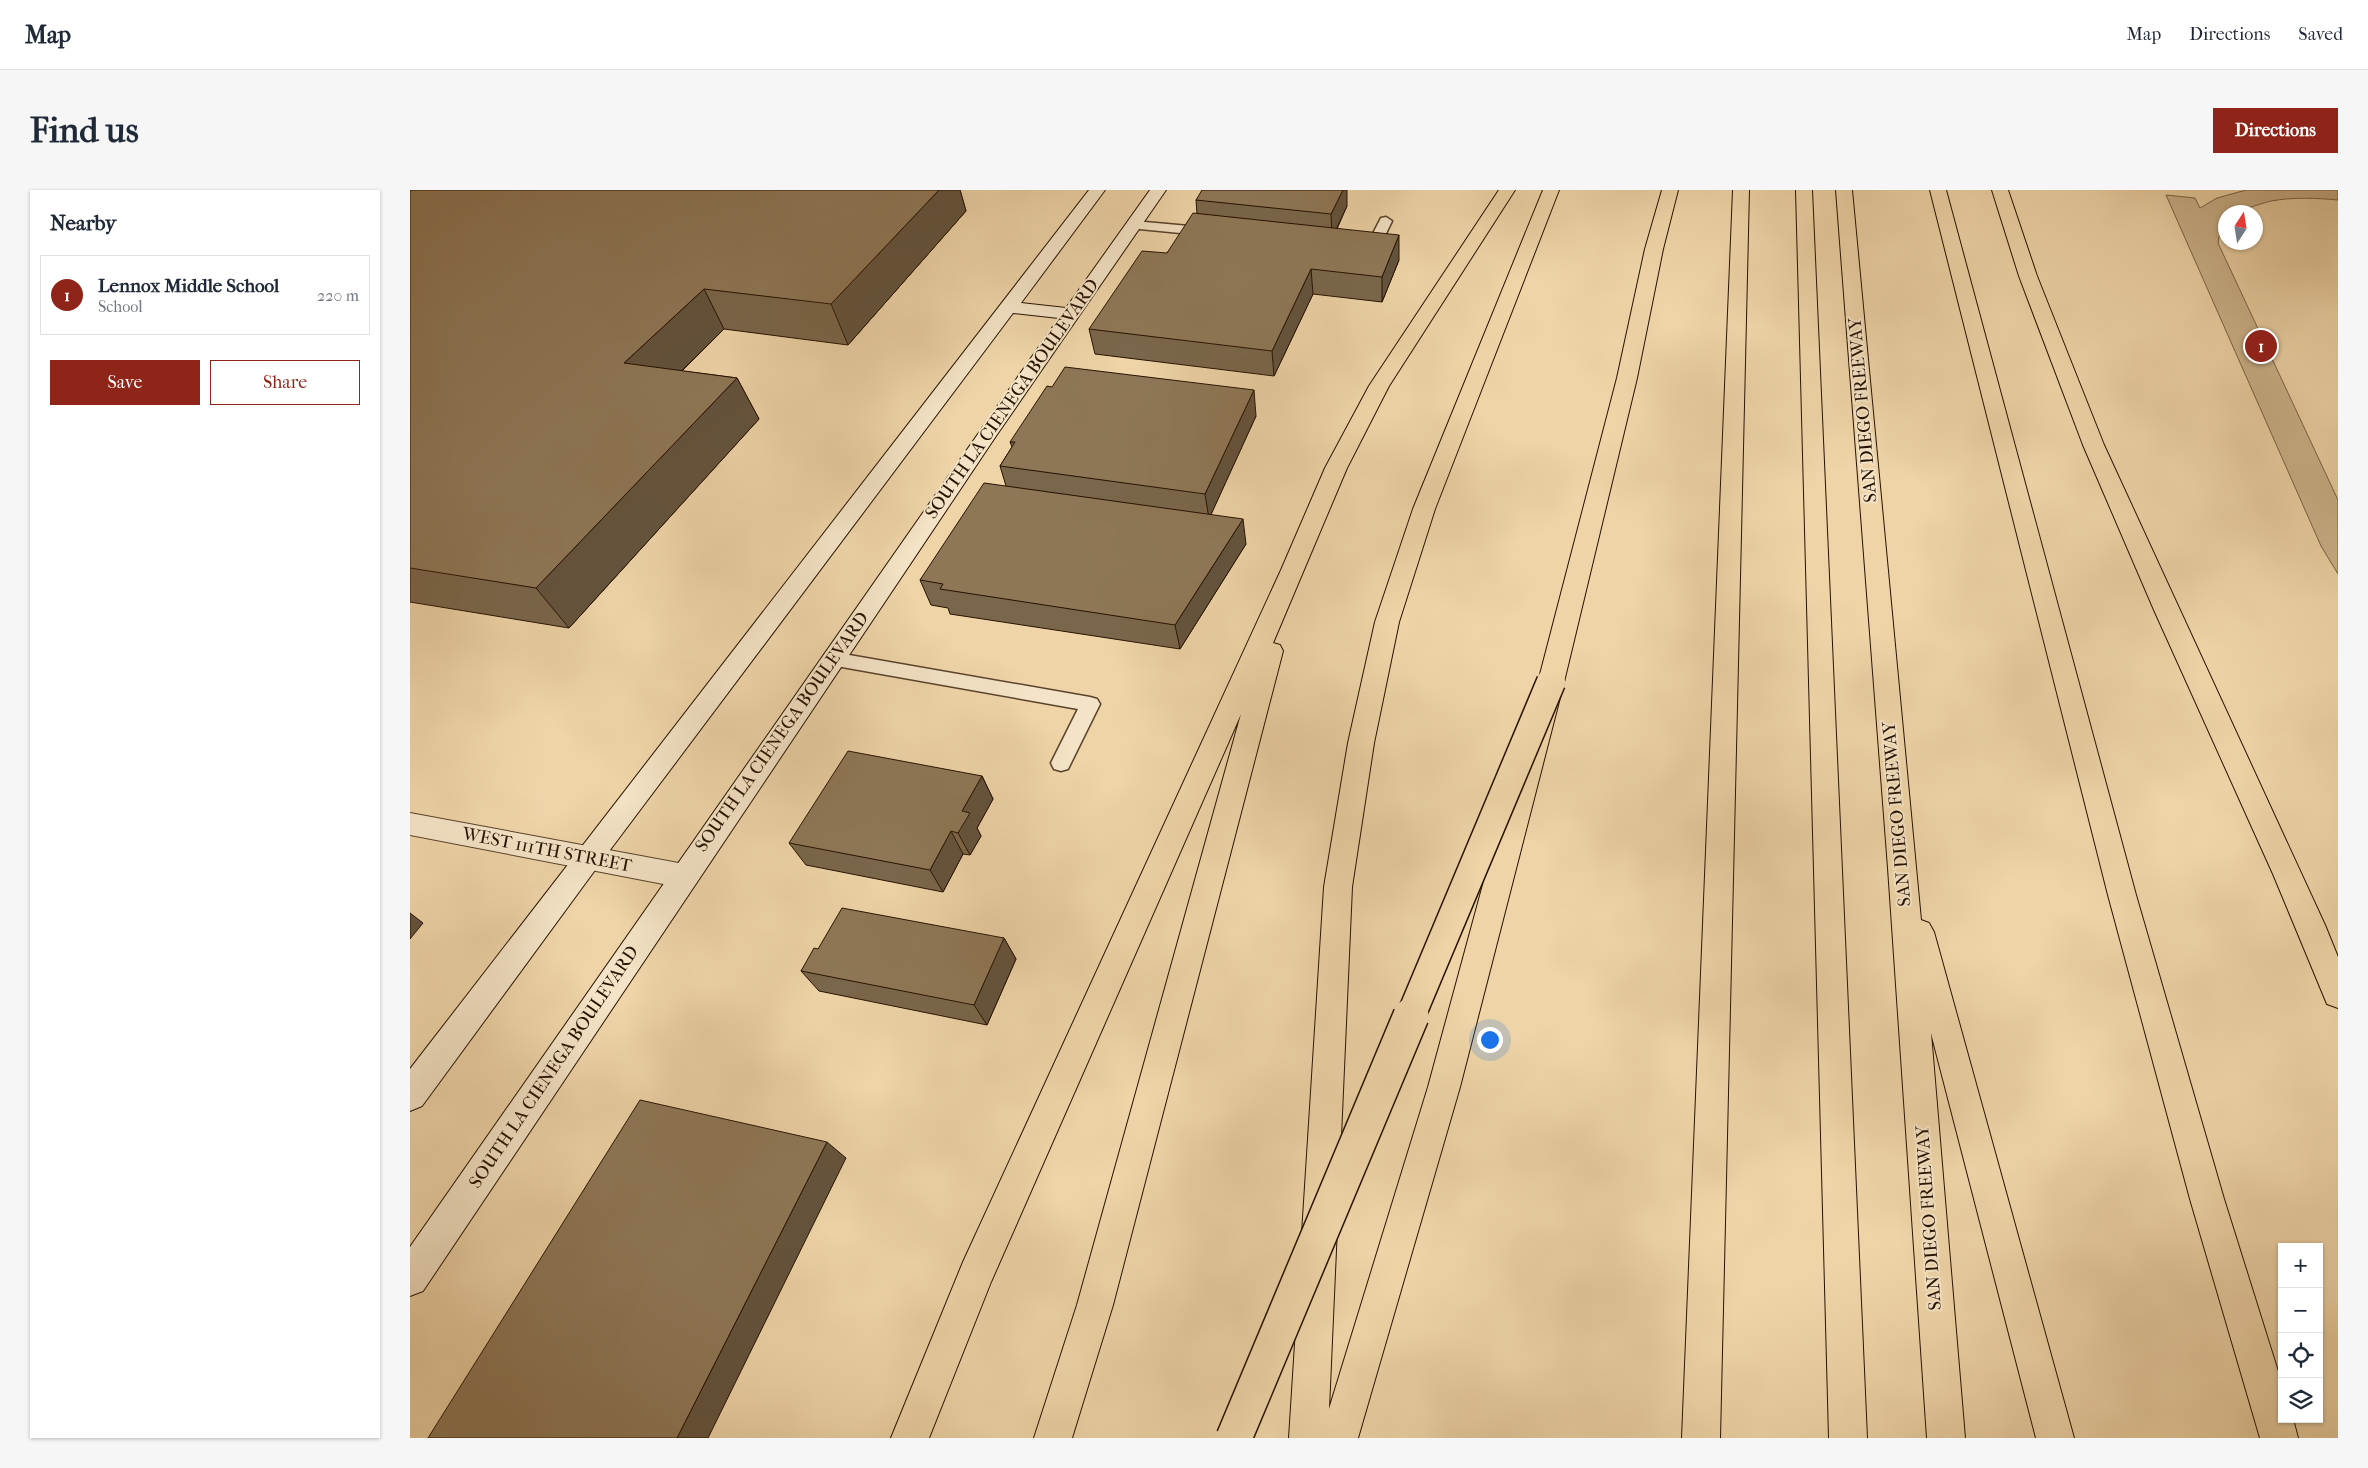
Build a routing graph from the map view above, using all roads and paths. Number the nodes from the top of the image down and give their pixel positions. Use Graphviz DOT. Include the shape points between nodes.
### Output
graph roads {
  1 [pos="1097,190"];
  2 [pos="1158,190"];
  3 [pos="1507,190"];
  4 [pos="1551,190"];
  5 [pos="1670,190"];
  6 [pos="1804,190"];
  7 [pos="1844,190"];
  8 [pos="1938,190"];
  9 [pos="2000,190"];
  10 [pos="1746,195"];
  11 [pos="1386,221"];
  12 [pos="1134,225"];
  13 [pos="1223,233"];
  14 [pos="1341,244"];
  15 [pos="1008,307"];
  16 [pos="1072,314"];
  17 [pos="1293,570"];
  18 [pos="832,660"];
  19 [pos="1551,682"];
  20 [pos="1060,763"];
  21 [pos="410,824"];
  22 [pos="588,858"];
  23 [pos="1902,868"];
  24 [pos="684,876"];
  25 [pos="2338,994"];
  26 [pos="410,1095"];
  27 [pos="410,1278"];
  28 [pos="910,1438"];
  29 [pos="1053,1438"];
  30 [pos="1234,1438"];
  31 [pos="1308,1438"];
  32 [pos="1339,1438"];
  33 [pos="1700,1438"];
  34 [pos="1848,1438"];
  35 [pos="1946,1438"];
  36 [pos="2055,1438"];
  37 [pos="2279,1438"];
  1 -- 15 [label="main road"];
  2 -- 12 [label="main road, SOUTH LA CIENEGA BOULEVARD"];
  3 -- 17 [label="highway" via="1379,386 1336,468"];
  4 -- 31 [label="highway" via="1424,510 1387,622 1361,743 1338,887"];
  5 -- 19 [label="highway"];
  6 -- 34 [label="highway"];
  7 -- 23 [label="highway, SAN DIEGO FREEWAY"];
  8 -- 37 [label="highway" via="2122,895 2206,1199"];
  9 -- 25 [label="highway" via="2058,359 2142,560 2281,858"];
  10 -- 33 [label="highway"];
  11 -- 14 [label="lane" via="1374,245"];
  12 -- 13 [label="lane"];
  12 -- 16 [label="main road, SOUTH LA CIENEGA BOULEVARD"];
  15 -- 16 [label="main road"];
  15 -- 22 [label="main road"];
  16 -- 18 [label="main road, SOUTH LA CIENEGA BOULEVARD"];
  17 -- 28 [label="highway" via="976,1275"];
  17 -- 29 [label="highway" via="1097,1296"];
  18 -- 20 [label="lane" via="1090,704"];
  18 -- 24 [label="main road, SOUTH LA CIENEGA BOULEVARD"];
  19 -- 30 [label="highway, bridge"];
  19 -- 32 [label="highway, bridge" via="1444,1087"];
  21 -- 22 [label="main road, WEST 111TH STREET"];
  22 -- 24 [label="main road, WEST 111TH STREET"];
  22 -- 26 [label="main road"];
  23 -- 35 [label="highway, SAN DIEGO FREEWAY"];
  23 -- 36 [label="highway"];
  24 -- 27 [label="main road, SOUTH LA CIENEGA BOULEVARD"];
}
